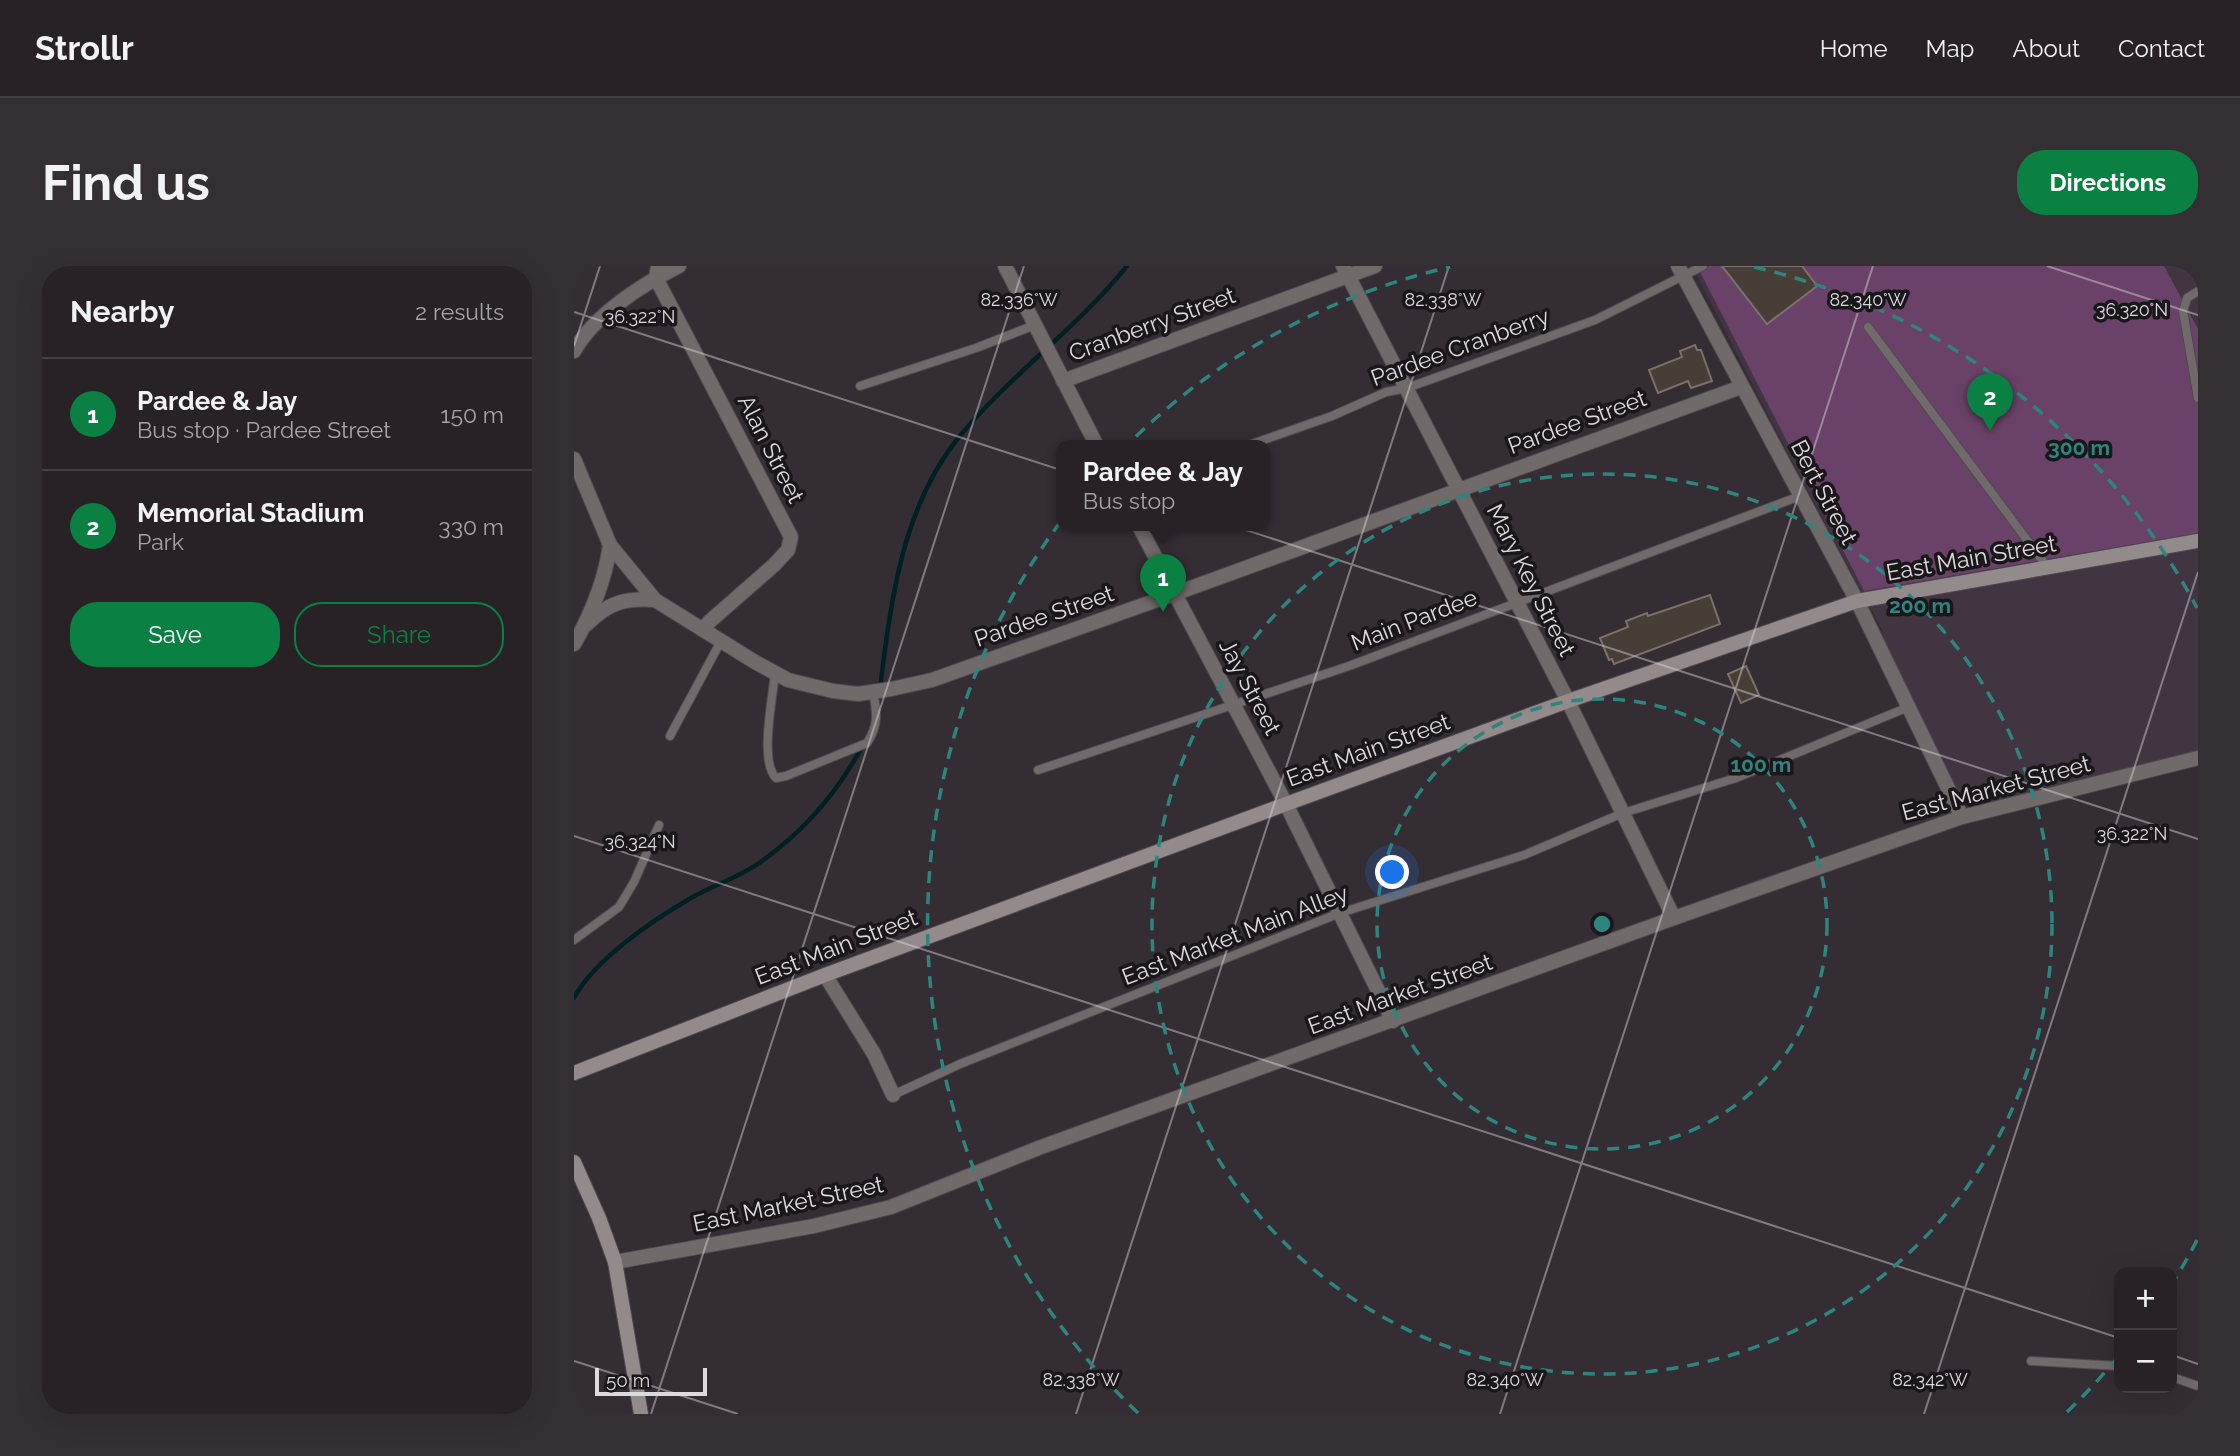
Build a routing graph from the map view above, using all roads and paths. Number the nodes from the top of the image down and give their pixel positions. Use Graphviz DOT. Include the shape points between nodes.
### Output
graph roads {
  1 [pos="679,266"];
  2 [pos="1005,266"];
  3 [pos="1375,266"];
  4 [pos="1703,266"];
  5 [pos="1346,271"];
  6 [pos="657,272"];
  7 [pos="1681,272"];
  8 [pos="2198,291"];
  9 [pos="1035,325"];
  10 [pos="1868,327"];
  11 [pos="574,351"];
  12 [pos="1063,381"];
  13 [pos="860,386"];
  14 [pos="1741,387"];
  15 [pos="1407,388"];
  16 [pos="2198,398"];
  17 [pos="1094,440"];
  18 [pos="1263,440"];
  19 [pos="574,459"];
  20 [pos="581,486"];
  21 [pos="1460,489"];
  22 [pos="1801,496"];
  23 [pos="1142,531"];
  24 [pos="2198,541"];
  25 [pos="610,545"];
  26 [pos="2048,568"];
  27 [pos="1174,594"];
  28 [pos="655,600"];
  29 [pos="1517,601"];
  30 [pos="1857,601"];
  31 [pos="585,626"];
  32 [pos="704,630"];
  33 [pos="721,641"];
  34 [pos="574,644"];
  35 [pos="775,672"];
  36 [pos="873,692"];
  37 [pos="1567,701"];
  38 [pos="1233,703"];
  39 [pos="1910,707"];
  40 [pos="670,736"];
  41 [pos="2198,758"];
  42 [pos="1038,769"];
  43 [pos="1286,804"];
  44 [pos="1623,813"];
  45 [pos="1962,817"];
  46 [pos="659,825"];
  47 [pos="1340,913"];
  48 [pos="1674,918"];
  49 [pos="574,940"];
  50 [pos="825,975"];
  51 [pos="1393,1021"];
  52 [pos="574,1073"];
  53 [pos="893,1095"];
  54 [pos="574,1164"];
  55 [pos="615,1262"];
  56 [pos="2031,1361"];
  57 [pos="2114,1366"];
  58 [pos="2177,1379"];
  59 [pos="2198,1386"];
  60 [pos="641,1414"];
  1 -- 6 [label="street"];
  2 -- 9 [label="street"];
  3 -- 5 [label="street, Cranberry Street"];
  4 -- 7 [label="lane, Pardee Cranberry"];
  5 -- 12 [label="street, Cranberry Street"];
  5 -- 15 [label="street, Mary Key Street"];
  6 -- 11 [label="street" via="615,306"];
  6 -- 32 [label="street, Alan Street" via="791,537 788,550"];
  7 -- 14 [label="street, Bert Street"];
  7 -- 15 [label="lane, Pardee Cranberry" via="1595,320"];
  8 -- 16 [label="lane" via="2187,298 2183,311"];
  9 -- 12 [label="street"];
  9 -- 13 [label="lane"];
  10 -- 26 [label="lane"];
  12 -- 17 [label="street"];
  14 -- 21 [label="street, Pardee Street"];
  14 -- 22 [label="street, Bert Street"];
  15 -- 18 [label="lane, Pardee Cranberry"];
  15 -- 21 [label="street, Mary Key Street"];
  19 -- 20 [label="street"];
  20 -- 25 [label="street"];
  21 -- 27 [label="street, Pardee Street"];
  21 -- 29 [label="street, Mary Key Street"];
  22 -- 29 [label="lane, Main Pardee"];
  22 -- 30 [label="street, Bert Street"];
  23 -- 27 [label="street, Jay Street"];
  24 -- 26 [label="main road, East Main Street"];
  25 -- 28 [label="street, Pardee Street"];
  25 -- 31 [label="street" via="606,574"];
  26 -- 30 [label="main road, East Main Street"];
  27 -- 36 [label="street, Pardee Street" via="932,680"];
  27 -- 38 [label="street, Jay Street"];
  28 -- 31 [label="street" via="633,598 614,603"];
  28 -- 32 [label="street, Pardee Street"];
  29 -- 37 [label="street, Mary Key Street"];
  29 -- 38 [label="lane, Main Pardee" via="1349,666"];
  30 -- 37 [label="main road, East Main Street"];
  30 -- 39 [label="street, Bert Street"];
  31 -- 34 [label="street"];
  32 -- 33 [label="street, Pardee Street"];
  33 -- 35 [label="street, Pardee Street"];
  33 -- 40 [label="lane"];
  35 -- 36 [label="street, Pardee Street" via="788,680 833,691"];
  35 -- 36 [label="lane" via="768,750 776,778 867,743 878,718"];
  37 -- 43 [label="main road, East Main Street"];
  37 -- 44 [label="street, Mary Key Street"];
  38 -- 42 [label="lane, Main Pardee"];
  38 -- 43 [label="street, Jay Street"];
  39 -- 44 [label="lane, East Market Main Alley" via="1736,778"];
  39 -- 45 [label="street, Bert Street"];
  41 -- 45 [label="street, East Market Street"];
  43 -- 47 [label="street, Jay Street"];
  43 -- 50 [label="main road, East Main Street"];
  44 -- 47 [label="lane, East Market Main Alley" via="1524,855"];
  44 -- 48 [label="street, Mary Key Street"];
  45 -- 48 [label="street, East Market Street"];
  46 -- 49 [label="lane" via="619,907"];
  47 -- 51 [label="street, Jay Street"];
  47 -- 53 [label="lane, East Market Main Alley"];
  48 -- 51 [label="street, East Market Street"];
  50 -- 52 [label="main road, East Main Street"];
  50 -- 53 [label="street" via="874,1054"];
  51 -- 55 [label="street, East Market Street" via="1041,1147 891,1207 814,1226"];
  54 -- 55 [label="main road"];
  55 -- 60 [label="main road"];
  56 -- 57 [label="lane"];
  58 -- 59 [label="lane"];
}
